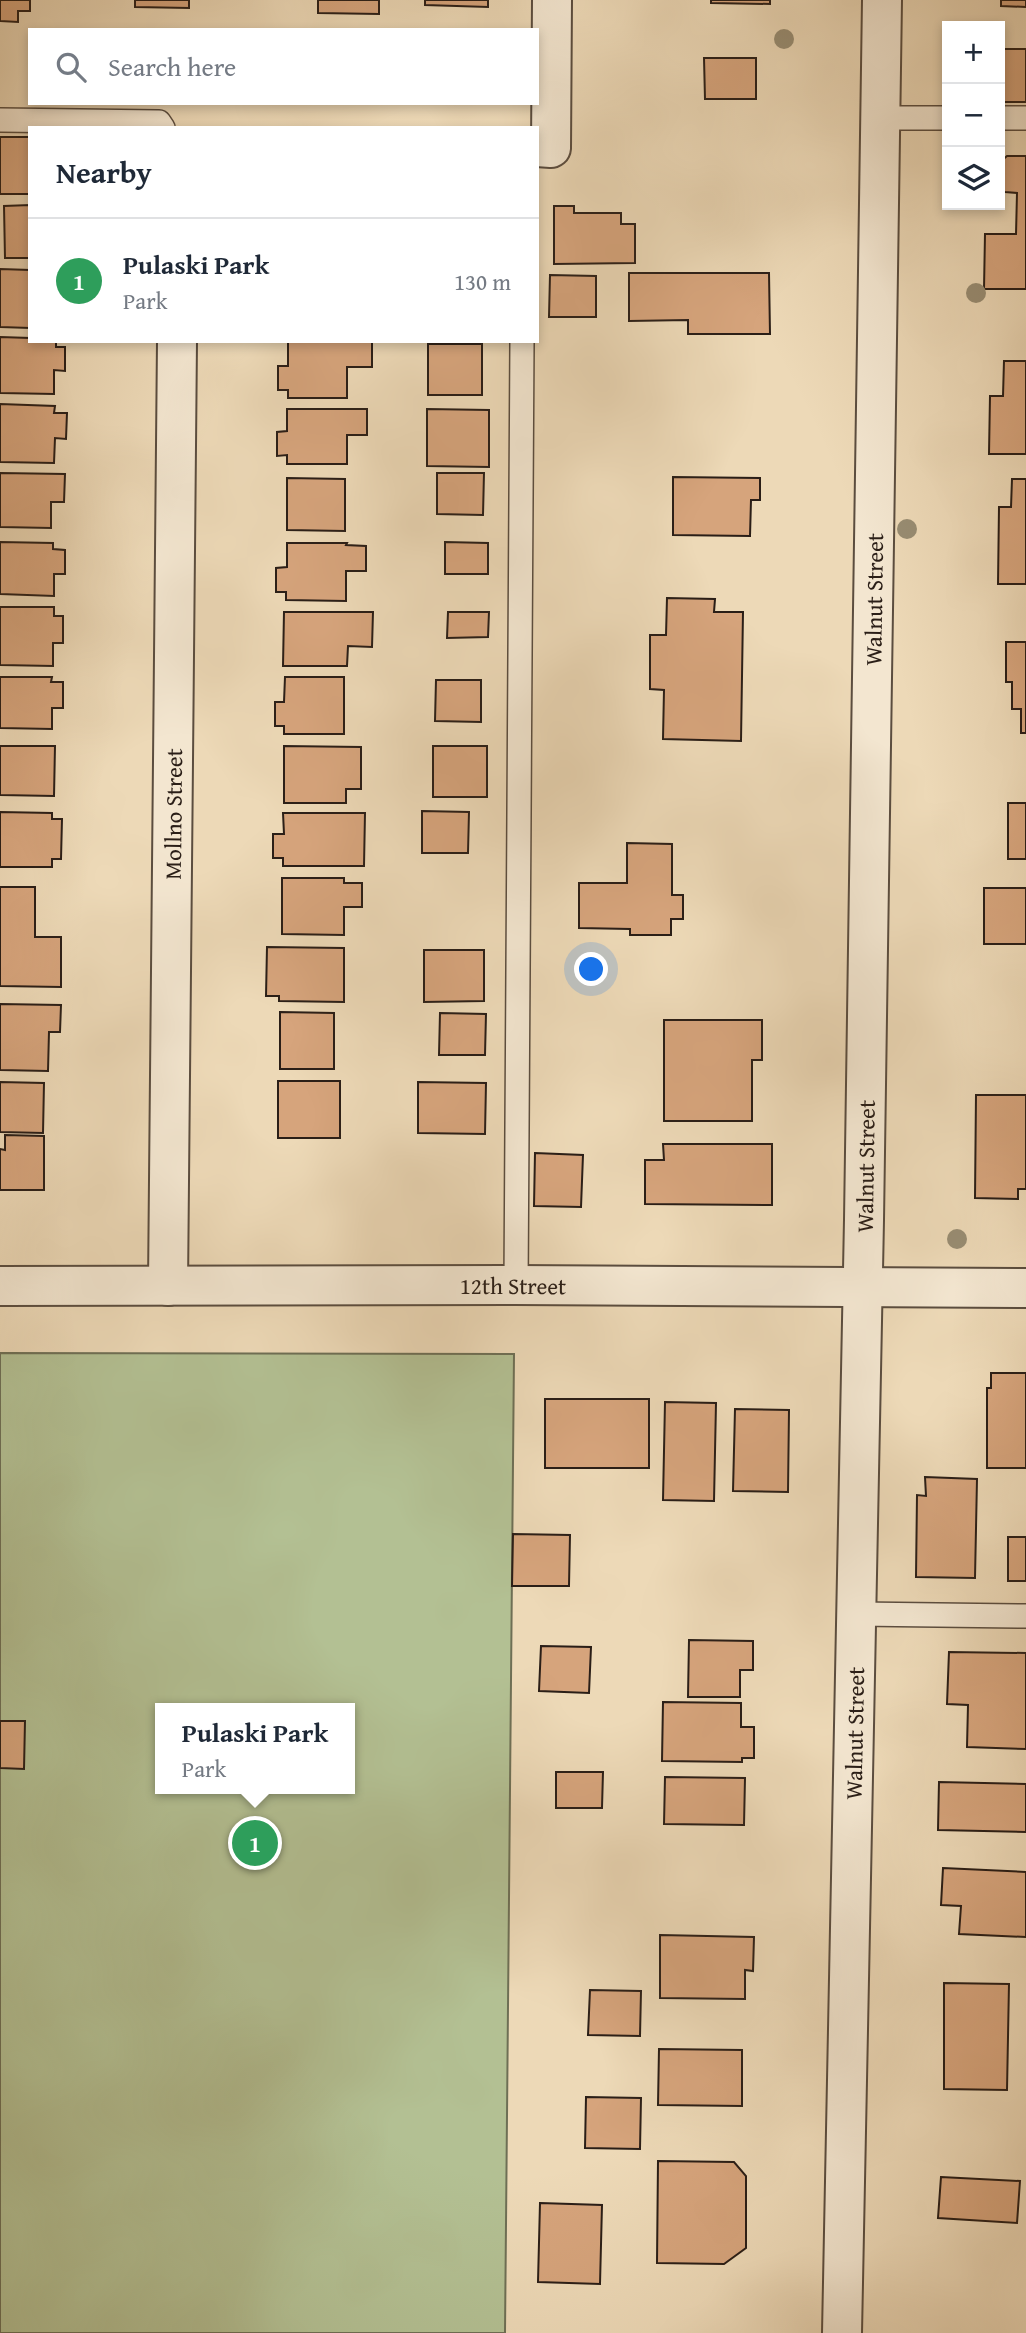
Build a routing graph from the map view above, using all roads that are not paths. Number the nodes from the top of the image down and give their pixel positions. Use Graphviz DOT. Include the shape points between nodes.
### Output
graph roads {
  1 [pos="552,0"];
  2 [pos="882,0"];
  3 [pos="881,118"];
  4 [pos="942,118"];
  5 [pos="1005,118"];
  6 [pos="1026,118"];
  7 [pos="0,120"];
  8 [pos="162,126"];
  9 [pos="539,147"];
  10 [pos="177,343"];
  11 [pos="522,343"];
  12 [pos="516,1285"];
  13 [pos="0,1286"];
  14 [pos="167,1286"];
  15 [pos="863,1286"];
  16 [pos="1026,1288"];
  17 [pos="857,1614"];
  18 [pos="1026,1616"];
  19 [pos="842,2333"];
  1 -- 9 [label="street" via="551,148"];
  2 -- 3 [label="street, Walnut Street"];
  3 -- 4 [label="lane"];
  3 -- 15 [label="street, Walnut Street"];
  5 -- 6 [label="lane"];
  7 -- 8 [label="lane" via="159,122"];
  10 -- 14 [label="street, Mollno Street"];
  11 -- 12 [label="lane"];
  12 -- 14 [label="street, 12th Street"];
  12 -- 15 [label="street, 12th Street"];
  13 -- 14 [label="street, 12th Street"];
  15 -- 16 [label="street, 12th Street"];
  15 -- 17 [label="street, Walnut Street"];
  17 -- 18 [label="lane"];
  17 -- 19 [label="street, Walnut Street"];
}
